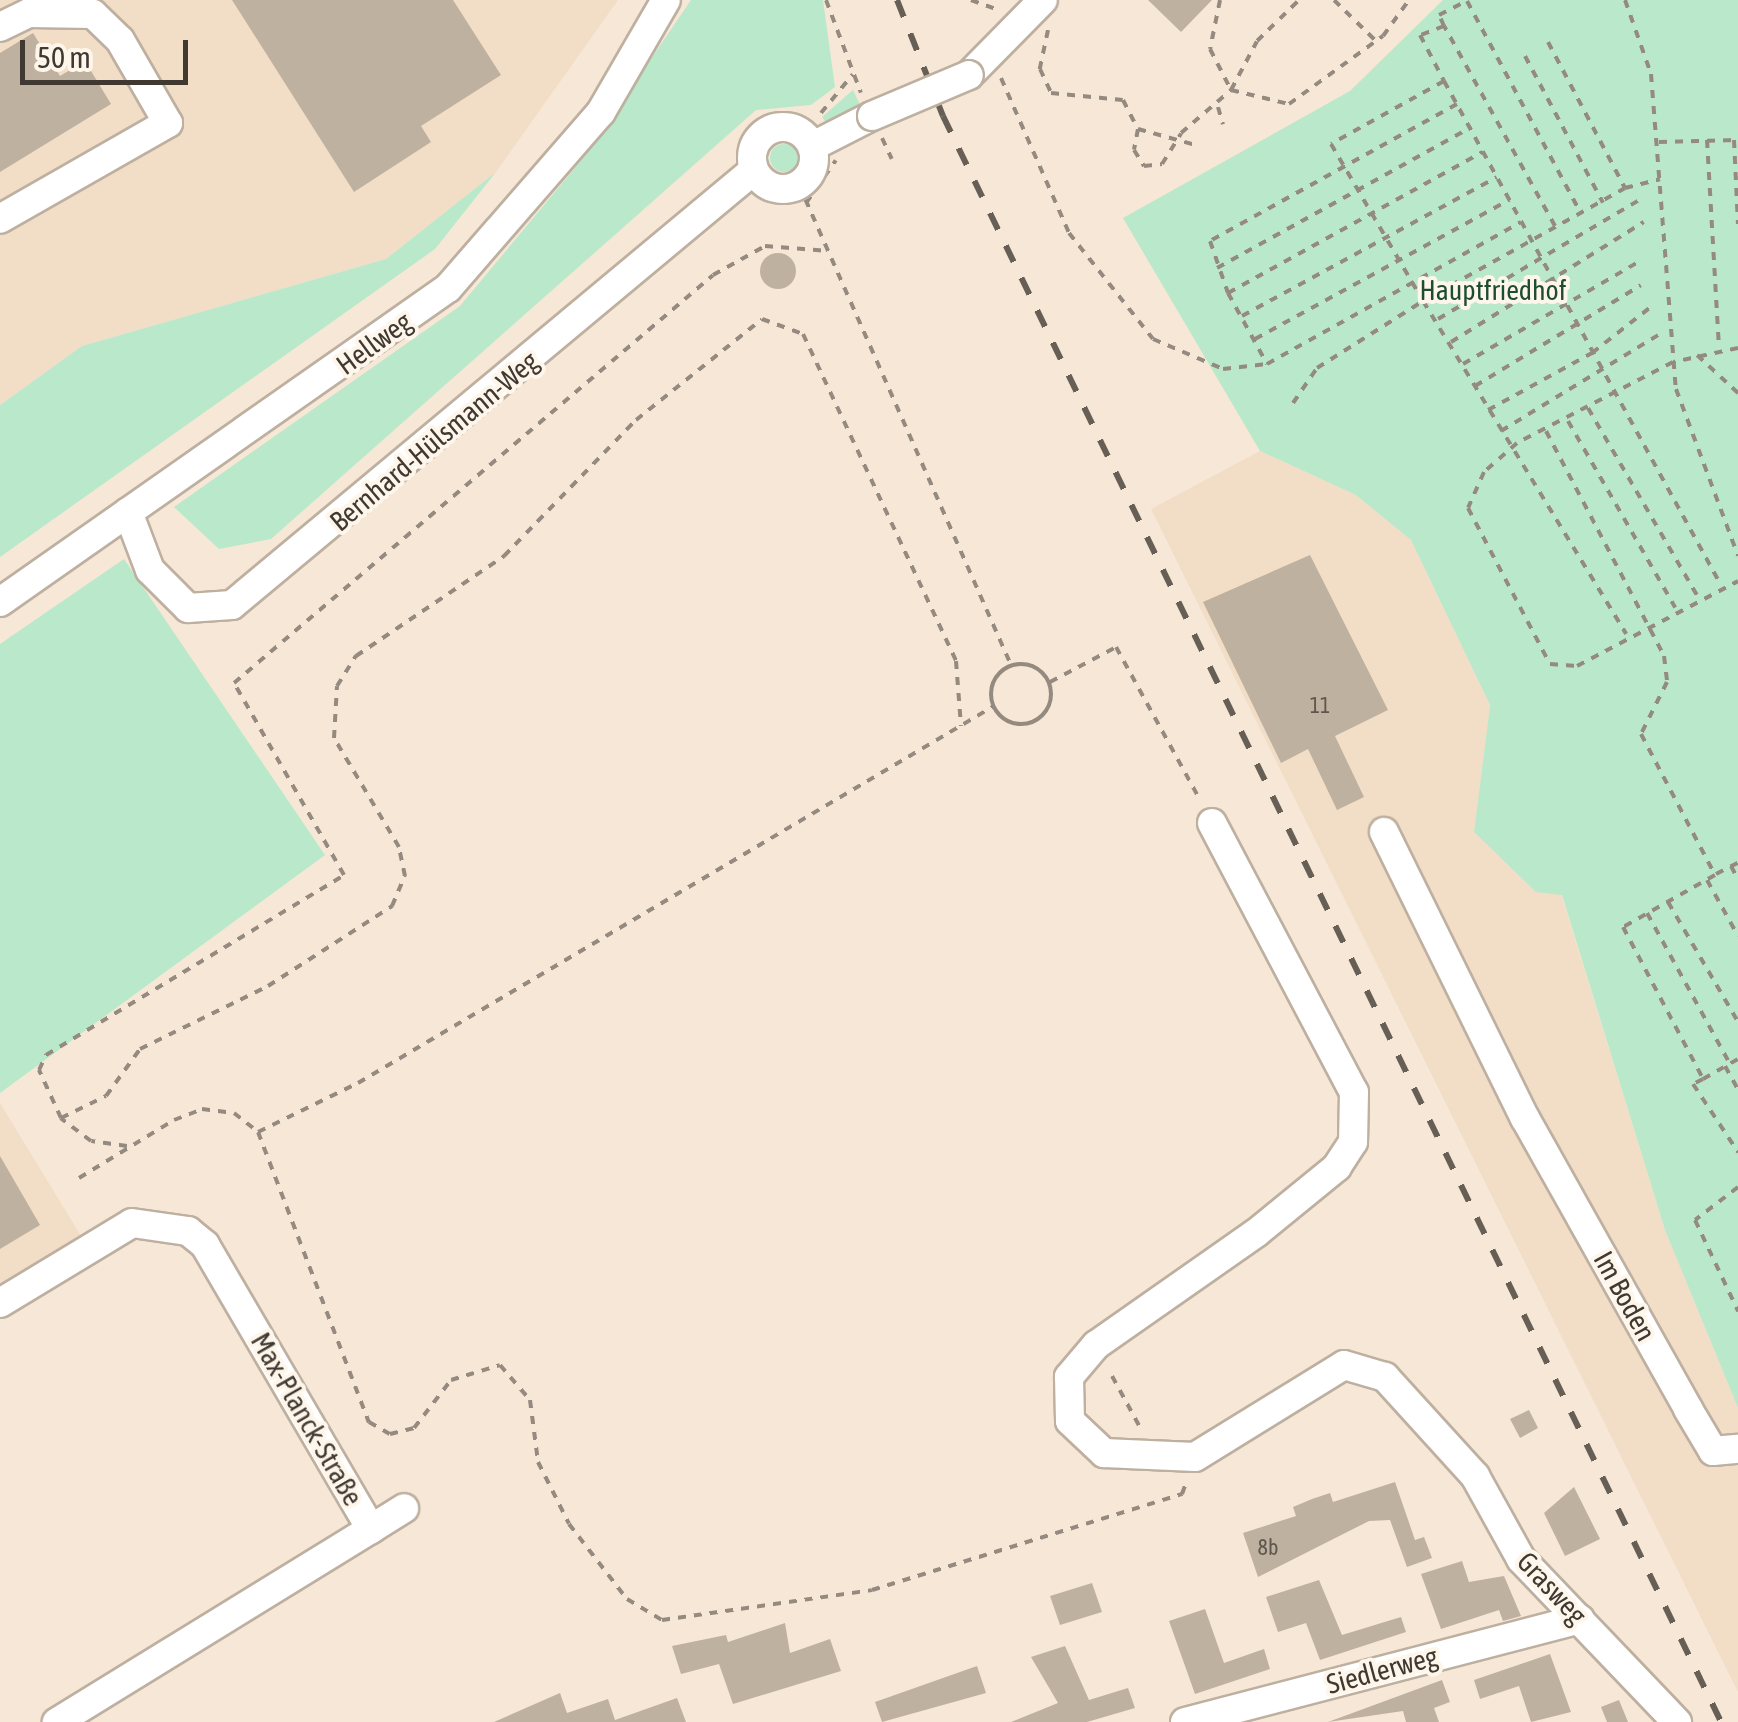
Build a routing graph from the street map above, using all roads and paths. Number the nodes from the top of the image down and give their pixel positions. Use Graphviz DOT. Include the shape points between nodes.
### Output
graph roads {
  1 [pos="666,0"];
  2 [pos="826,0"];
  3 [pos="1220,0"];
  4 [pos="1298,0"];
  5 [pos="1334,0"];
  6 [pos="1409,0"];
  7 [pos="1625,0"];
  8 [pos="1038,5"];
  9 [pos="1444,26"];
  10 [pos="0,27"];
  11 [pos="1376,41"];
  12 [pos="1548,42"];
  13 [pos="1525,56"];
  14 [pos="969,75"];
  15 [pos="1444,81"];
  16 [pos="1231,90"];
  17 [pos="1457,104"];
  18 [pos="1218,108"];
  19 [pos="872,116"];
  20 [pos="1223,124"];
  21 [pos="1470,127"];
  22 [pos="1138,129"];
  23 [pos="1180,138"];
  24 [pos="1707,140"];
  25 [pos="1736,140"];
  26 [pos="1659,142"];
  27 [pos="813,146"];
  28 [pos="1199,146"];
  29 [pos="1483,151"];
  30 [pos="1342,168"];
  31 [pos="754,170"];
  32 [pos="1497,177"];
  33 [pos="1660,178"];
  34 [pos="798,185"];
  35 [pos="1625,188"];
  36 [pos="1354,191"];
  37 [pos="1641,198"];
  38 [pos="1509,200"];
  39 [pos="1603,204"];
  40 [pos="1368,214"];
  41 [pos="1581,214"];
  42 [pos="0,219"];
  43 [pos="1521,222"];
  44 [pos="1644,222"];
  45 [pos="1738,224"];
  46 [pos="1554,226"];
  47 [pos="1381,239"];
  48 [pos="1530,240"];
  49 [pos="829,251"];
  50 [pos="1642,260"];
  51 [pos="1392,261"];
  52 [pos="1544,264"];
  53 [pos="1216,270"];
  54 [pos="1554,284"];
  55 [pos="1406,285"];
  56 [pos="1641,285"];
  57 [pos="1228,293"];
  58 [pos="1423,300"];
  59 [pos="1652,306"];
  60 [pos="1568,307"];
  61 [pos="1242,316"];
  62 [pos="1438,319"];
  63 [pos="1579,329"];
  64 [pos="1658,334"];
  65 [pos="1255,339"];
  66 [pos="1451,342"];
  67 [pos="1719,347"];
  68 [pos="1738,348"];
  69 [pos="1592,353"];
  70 [pos="1697,355"];
  71 [pos="1673,362"];
  72 [pos="1268,364"];
  73 [pos="1463,364"];
  74 [pos="1604,373"];
  75 [pos="1738,380"];
  76 [pos="1475,386"];
  77 [pos="1731,387"];
  78 [pos="1738,393"];
  79 [pos="1616,394"];
  80 [pos="1293,403"];
  81 [pos="1588,408"];
  82 [pos="1488,410"];
  83 [pos="1568,420"];
  84 [pos="1501,430"];
  85 [pos="1546,430"];
  86 [pos="1518,443"];
  87 [pos="128,512"];
  88 [pos="1738,556"];
  89 [pos="1738,581"];
  90 [pos="1722,586"];
  91 [pos="1698,597"];
  92 [pos="0,602"];
  93 [pos="1676,609"];
  94 [pos="1646,624"];
  95 [pos="1626,634"];
  96 [pos="1012,665"];
  97 [pos="1050,682"];
  98 [pos="994,706"];
  99 [pos="961,726"];
  100 [pos="1212,823"];
  101 [pos="1384,832"];
  102 [pos="1738,863"];
  103 [pos="1731,866"];
  104 [pos="1715,875"];
  105 [pos="1738,879"];
  106 [pos="1707,880"];
  107 [pos="1668,902"];
  108 [pos="1647,914"];
  109 [pos="1738,936"];
  110 [pos="1738,1022"];
  111 [pos="1738,1059"];
  112 [pos="1727,1065"];
  113 [pos="1703,1079"];
  114 [pos="1738,1089"];
  115 [pos="61,1118"];
  116 [pos="258,1132"];
  117 [pos="132,1145"];
  118 [pos="1738,1152"];
  119 [pos="79,1178"];
  120 [pos="1738,1187"];
  121 [pos="0,1303"];
  122 [pos="1738,1311"];
  123 [pos="1112,1376"];
  124 [pos="1153,1436"];
  125 [pos="1738,1449"];
  126 [pos="1194,1457"];
  127 [pos="404,1508"];
  128 [pos="372,1529"];
  129 [pos="1580,1618"];
  130 [pos="57,1722"];
  131 [pos="1185,1722"];
  132 [pos="1677,1722"];
  1 -- 87 [label="street, Hellweg" via="601,112 448,288"];
  2 -- 19 [label="path"];
  3 -- 16 [label="path" via="1210,48"];
  4 -- 16 [label="path" via="1257,41"];
  5 -- 11 [label="path"];
  6 -- 11 [label="path"];
  7 -- 26 [label="path" via="1650,74"];
  8 -- 14 [label="street"];
  8 -- 22 [label="path" via="1049,31 1040,69 1051,93 1123,100"];
  9 -- 15 [label="path" via="1420,35"];
  9 -- 41 [label="path" via="1439,15 1467,2"];
  9 -- 46 [label="path"];
  10 -- 42 [label="street" via="29,13 93,14 120,40 168,123"];
  11 -- 16 [label="path" via="1289,104"];
  12 -- 35 [label="path"];
  13 -- 39 [label="path"];
  14 -- 19 [label="street, bridge"];
  14 -- 72 [label="path" via="1008,78 1069,233 1153,340 1223,370"];
  15 -- 17 [label="path"];
  15 -- 30 [label="path" via="1331,144"];
  16 -- 18 [label="path"];
  17 -- 21 [label="path"];
  17 -- 30 [label="path"];
  18 -- 20 [label="path"];
  18 -- 23 [label="path"];
  19 -- 27 [label="street"];
  21 -- 29 [label="path"];
  21 -- 36 [label="path"];
  22 -- 23 [label="path"];
  22 -- 23 [label="path" via="1134,150 1144,166 1162,164"];
  23 -- 28 [label="path"];
  24 -- 25 [label="path"];
  24 -- 26 [label="path"];
  24 -- 67 [label="path"];
  25 -- 45 [label="path"];
  26 -- 33 [label="path"];
  27 -- 31 [label="street" via="796,128 766,130"];
  27 -- 34 [label="street" via="814,167"];
  29 -- 32 [label="path"];
  29 -- 40 [label="path"];
  30 -- 36 [label="path"];
  30 -- 53 [label="path" via="1210,241"];
  31 -- 34 [label="street" via="781,189"];
  31 -- 87 [label="street, Bernhard-Hülsmann-Weg" via="232,606 188,608 150,570"];
  32 -- 38 [label="path"];
  32 -- 47 [label="path"];
  33 -- 35 [label="path"];
  33 -- 71 [label="path"];
  34 -- 49 [label="path"];
  35 -- 39 [label="path"];
  36 -- 40 [label="path"];
  36 -- 53 [label="path"];
  37 -- 52 [label="path"];
  38 -- 43 [label="path"];
  38 -- 51 [label="path"];
  39 -- 41 [label="path"];
  40 -- 47 [label="path"];
  40 -- 57 [label="path"];
  41 -- 46 [label="path"];
  43 -- 48 [label="path"];
  43 -- 55 [label="path"];
  44 -- 54 [label="path"];
  46 -- 48 [label="path"];
  47 -- 51 [label="path"];
  47 -- 61 [label="path"];
  48 -- 52 [label="path"];
  48 -- 58 [label="path"];
  49 -- 96 [label="path"];
  49 -- 115 [label="path" via="765,246 712,275 234,683 344,874 46,1055 39,1070"];
  50 -- 60 [label="path"];
  51 -- 55 [label="path"];
  51 -- 65 [label="path"];
  52 -- 54 [label="path"];
  52 -- 62 [label="path"];
  53 -- 57 [label="path"];
  54 -- 60 [label="path"];
  54 -- 66 [label="path"];
  55 -- 58 [label="path"];
  55 -- 72 [label="path"];
  56 -- 63 [label="path"];
  57 -- 61 [label="path"];
  58 -- 62 [label="path"];
  58 -- 80 [label="path" via="1316,368"];
  59 -- 69 [label="path"];
  60 -- 63 [label="path"];
  60 -- 73 [label="path"];
  61 -- 65 [label="path"];
  62 -- 66 [label="path"];
  63 -- 69 [label="path"];
  63 -- 76 [label="path"];
  64 -- 74 [label="path"];
  65 -- 72 [label="path"];
  66 -- 73 [label="path"];
  67 -- 68 [label="path"];
  67 -- 70 [label="path"];
  69 -- 74 [label="path"];
  69 -- 82 [label="path"];
  70 -- 71 [label="path"];
  70 -- 77 [label="path"];
  71 -- 79 [label="path"];
  71 -- 88 [label="path" via="1690,437"];
  73 -- 76 [label="path"];
  74 -- 79 [label="path"];
  74 -- 84 [label="path"];
  75 -- 77 [label="path"];
  76 -- 82 [label="path"];
  77 -- 78 [label="path"];
  79 -- 81 [label="path"];
  79 -- 90 [label="path"];
  81 -- 83 [label="path"];
  81 -- 91 [label="path"];
  82 -- 84 [label="path"];
  83 -- 85 [label="path"];
  83 -- 93 [label="path"];
  84 -- 86 [label="path"];
  85 -- 86 [label="path"];
  85 -- 94 [label="path"];
  86 -- 95 [label="path"];
  86 -- 95 [label="path" via="1484,472 1468,508 1550,664 1577,666"];
  87 -- 92 [label="street, Hellweg"];
  89 -- 90 [label="path"];
  90 -- 91 [label="path"];
  91 -- 93 [label="path"];
  93 -- 94 [label="path"];
  94 -- 95 [label="path"];
  94 -- 104 [label="path" via="1667,682 1641,734"];
  96 -- 97 [label="path" via="1030,664"];
  96 -- 98 [label="path" via="996,678"];
  97 -- 98 [label="path" via="1046,712 1028,723"];
  97 -- 100 [label="path" via="1116,646"];
  98 -- 99 [label="path"];
  99 -- 115 [label="path" via="956,661 803,334 762,319 636,420 576,492 504,556 356,656 337,686 334,738 400,848 404,876 392,906 268,986 140,1050 106,1096"];
  99 -- 116 [label="path" via="358,1083"];
  100 -- 126 [label="street" via="1354,1092 1358,1118 1337,1166 1096,1345 1070,1377 1070,1421 1104,1453"];
  101 -- 125 [label="street, Im Boden" via="1525,1118 1713,1451"];
  102 -- 103 [label="path"];
  103 -- 104 [label="path"];
  103 -- 105 [label="path"];
  104 -- 106 [label="path"];
  106 -- 107 [label="path"];
  106 -- 109 [label="path"];
  107 -- 108 [label="path"];
  107 -- 110 [label="path"];
  108 -- 112 [label="path"];
  108 -- 113 [label="path" via="1623,927"];
  111 -- 112 [label="path"];
  112 -- 113 [label="path"];
  112 -- 114 [label="path"];
  113 -- 118 [label="path" via="1693,1084"];
  115 -- 117 [label="path" via="101,1144"];
  116 -- 117 [label="path" via="234,1113 202,1110"];
  116 -- 126 [label="path" via="369,1422 390,1434 414,1428 452,1380 500,1366 530,1400 538,1462 569,1524 627,1598 662,1620 853,1594 1012,1548 1182,1494"];
  117 -- 119 [label="path"];
  120 -- 122 [label="path" via="1695,1220"];
  121 -- 128 [label="street, Max-Planck-Straße" via="132,1223 188,1230 205,1245"];
  123 -- 124 [label="path" via="1132,1420"];
  126 -- 129 [label="street, Grasweg" via="1344,1365 1384,1376 1444,1440 1521,1559"];
  127 -- 128 [label="street"];
  128 -- 130 [label="street, Max-Planck-Straße"];
  129 -- 131 [label="street, Siedlerweg"];
  129 -- 132 [label="street, Grasweg"];
}
